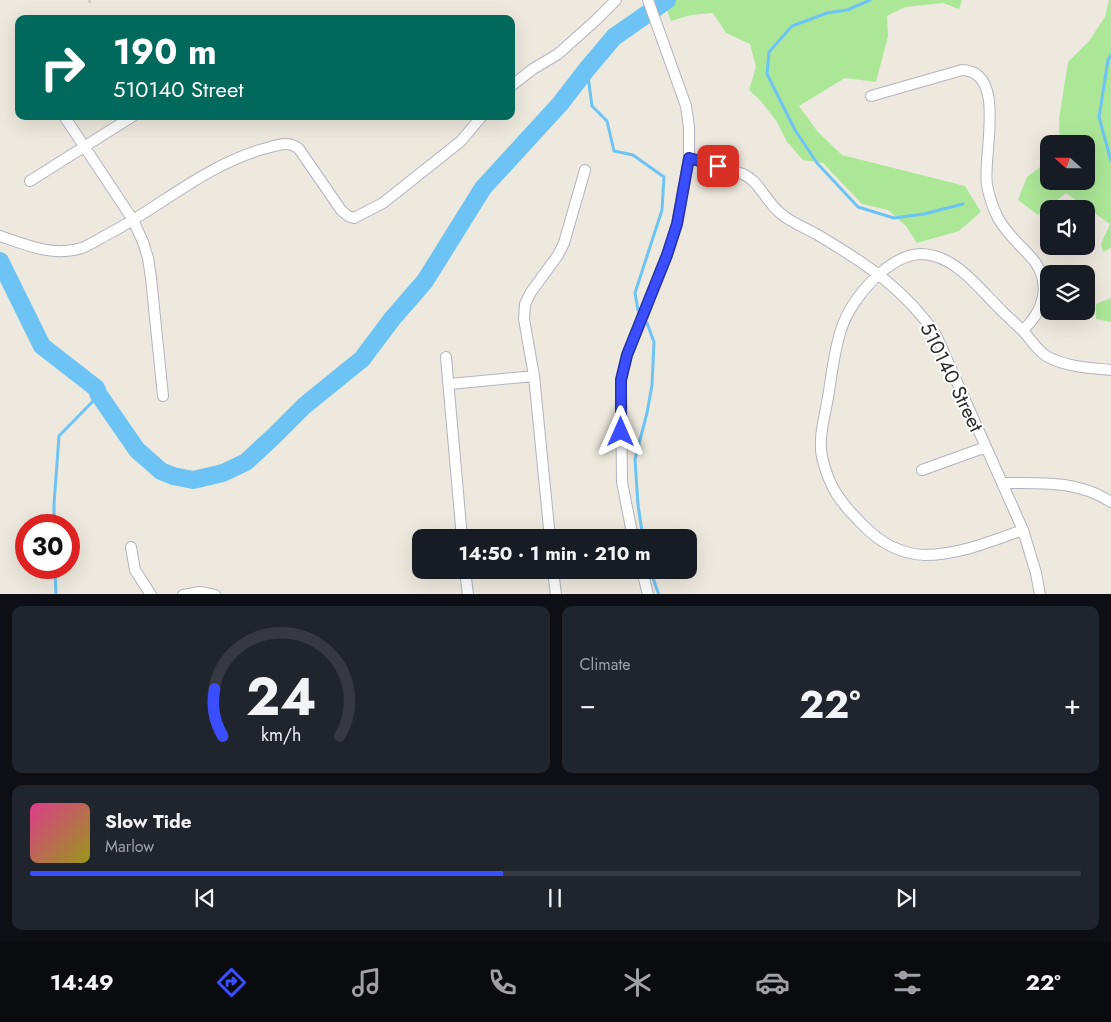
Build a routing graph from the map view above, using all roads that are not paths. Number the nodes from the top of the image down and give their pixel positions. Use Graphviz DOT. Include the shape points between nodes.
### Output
graph roads {
  1 [pos="616,0"];
  2 [pos="648,0"];
  3 [pos="515,83"];
  4 [pos="871,96"];
  5 [pos="66,120"];
  6 [pos="127,120"];
  7 [pos="479,120"];
  8 [pos="84,148"];
  9 [pos="689,158"];
  10 [pos="585,170"];
  11 [pos="30,181"];
  12 [pos="133,220"];
  13 [pos="0,236"];
  14 [pos="879,274"];
  15 [pos="1023,330"];
  16 [pos="446,357"];
  17 [pos="1111,370"];
  18 [pos="534,376"];
  19 [pos="450,384"];
  20 [pos="163,396"];
  21 [pos="986,447"];
  22 [pos="922,470"];
  23 [pos="1002,483"];
  24 [pos="1111,502"];
  25 [pos="461,529"];
  26 [pos="549,529"];
  27 [pos="631,529"];
  28 [pos="1024,530"];
  29 [pos="131,547"];
  30 [pos="466,579"];
  31 [pos="554,579"];
  32 [pos="644,579"];
  33 [pos="151,594"];
  34 [pos="183,594"];
  35 [pos="215,594"];
  36 [pos="468,594"];
  37 [pos="556,594"];
  38 [pos="648,594"];
  39 [pos="1040,594"];
  1 -- 3 [label="street" via="558,54"];
  2 -- 9 [label="street" via="686,106"];
  4 -- 15 [label="street" via="962,70 970,70 983,80 990,111 987,184 992,203 1007,231 1036,264 1042,279 1044,295 1040,308 1033,322"];
  5 -- 8 [label="street"];
  6 -- 8 [label="street"];
  7 -- 12 [label="street" via="453,148 383,203 354,218 341,210 299,149 288,143 251,152 218,167"];
  8 -- 11 [label="street"];
  8 -- 12 [label="street"];
  9 -- 14 [label="street, 510140 Street" via="751,178 779,212"];
  9 -- 27 [label="street" via="677,224 627,355 621,380 622,482"];
  10 -- 18 [label="street" via="564,243 525,304 524,319"];
  12 -- 13 [label="street" via="81,248 40,250"];
  12 -- 20 [label="street" via="148,258"];
  14 -- 15 [label="street" via="905,257 932,255 950,262"];
  14 -- 21 [label="street, 510140 Street" via="904,295 936,335"];
  14 -- 28 [label="street" via="851,308 837,343 822,430 822,455 835,494 869,532 888,546 906,552 925,555 947,552"];
  15 -- 17 [label="street" via="1047,356 1076,366"];
  16 -- 19 [label="street"];
  18 -- 19 [label="street"];
  18 -- 26 [label="street"];
  19 -- 25 [label="street"];
  21 -- 22 [label="street"];
  21 -- 23 [label="street, 510140 Street"];
  23 -- 24 [label="street" via="1080,487"];
  23 -- 28 [label="street, 510140 Street"];
  28 -- 39 [label="street, 510140 Street"];
  29 -- 33 [label="street" via="135,570"];
  30 -- 36 [label="street"];
  31 -- 37 [label="street"];
  32 -- 38 [label="street"];
  34 -- 35 [label="street"];
}
